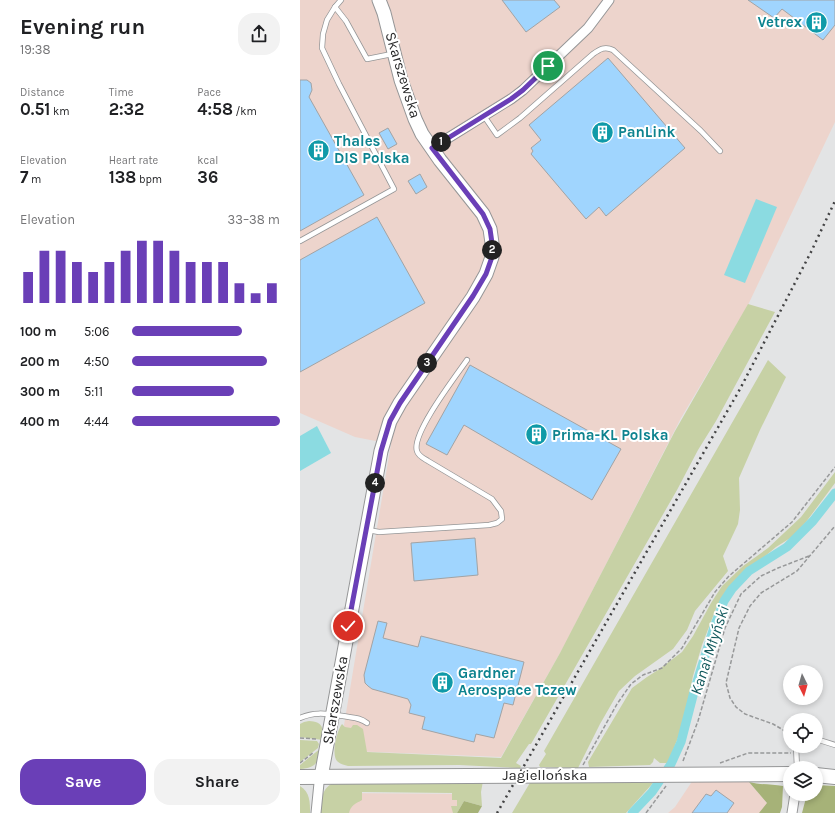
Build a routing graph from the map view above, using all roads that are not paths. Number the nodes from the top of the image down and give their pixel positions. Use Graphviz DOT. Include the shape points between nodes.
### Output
graph roads {
  1 [pos="341,0"];
  2 [pos="378,0"];
  3 [pos="609,0"];
  4 [pos="335,7"];
  5 [pos="395,53"];
  6 [pos="484,116"];
  7 [pos="432,148"];
  8 [pos="720,151"];
  9 [pos="300,241"];
  10 [pos="467,360"];
  11 [pos="366,530"];
  12 [pos="332,714"];
  13 [pos="300,718"];
  14 [pos="367,724"];
  15 [pos="823,741"];
  16 [pos="835,745"];
  17 [pos="783,774"];
  18 [pos="823,776"];
  19 [pos="300,777"];
  20 [pos="321,777"];
  21 [pos="835,777"];
  22 [pos="794,801"];
  23 [pos="316,813"];
  24 [pos="792,813"];
  1 -- 4 [label="lane"];
  2 -- 5 [label="street, Skarszewska"];
  3 -- 6 [label="street" via="588,28 523,90"];
  4 -- 5 [label="lane" via="367,59"];
  4 -- 9 [label="lane" via="327,20 322,48 394,189"];
  5 -- 7 [label="street, Skarszewska" via="408,102"];
  6 -- 7 [label="street"];
  6 -- 8 [label="lane" via="497,135 592,54 608,48 645,79"];
  7 -- 11 [label="street, Skarszewska" via="483,214 490,229 492,257 486,274 473,296 390,421 381,451"];
  10 -- 11 [label="lane" via="428,417 417,439 416,451 492,499 501,511 502,519 497,523 482,525 379,532"];
  11 -- 12 [label="street, Skarszewska"];
  12 -- 13 [label="lane" via="314,714"];
  12 -- 14 [label="lane" via="361,718"];
  12 -- 20 [label="street, Skarszewska"];
  15 -- 16 [label="lane"];
  17 -- 20 [label="main road, Jagiellońska" via="673,779 652,775"];
  18 -- 21 [label="main road"];
  19 -- 20 [label="main road, Jagiellońska"];
  20 -- 23 [label="street"];
  22 -- 24 [label="street"];
}
